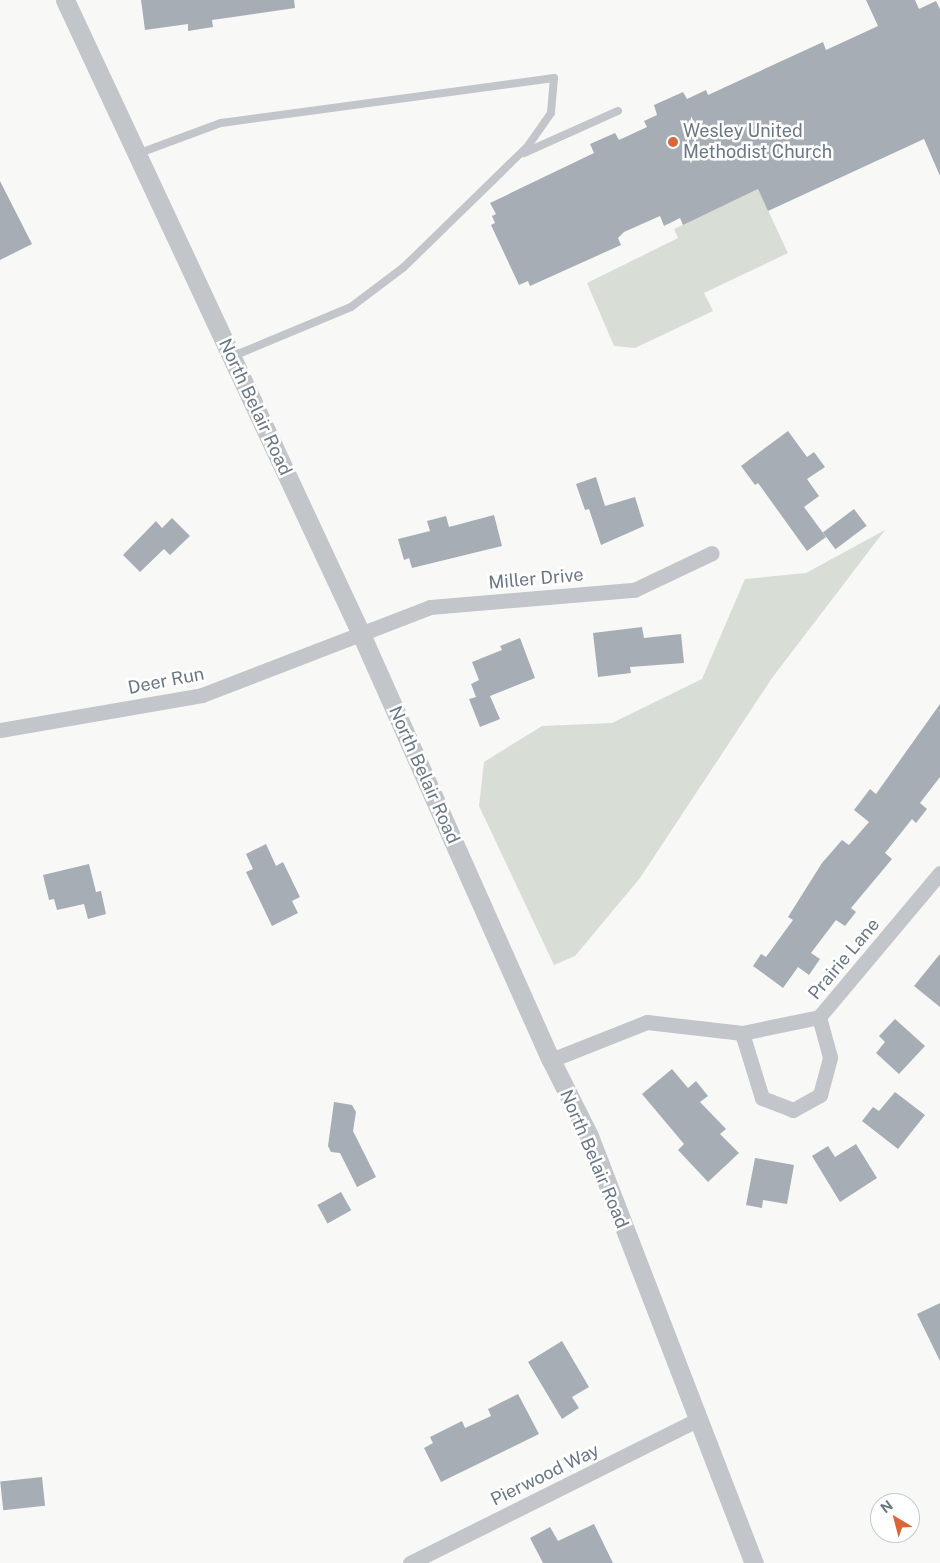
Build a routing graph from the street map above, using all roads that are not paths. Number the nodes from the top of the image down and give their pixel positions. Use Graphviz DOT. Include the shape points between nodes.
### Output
graph roads {
  1 [pos="65,0"];
  2 [pos="618,111"];
  3 [pos="137,154"];
  4 [pos="518,155"];
  5 [pos="231,357"];
  6 [pos="712,553"];
  7 [pos="361,634"];
  8 [pos="0,730"];
  9 [pos="937,882"];
  10 [pos="819,1017"];
  11 [pos="742,1034"];
  12 [pos="551,1060"];
  13 [pos="698,1420"];
  14 [pos="410,1563"];
  15 [pos="754,1563"];
  1 -- 3 [label="street, North Belair Road"];
  2 -- 4 [label="lane"];
  3 -- 4 [label="lane" via="221,124 554,78 551,113"];
  3 -- 5 [label="street, North Belair Road"];
  4 -- 5 [label="lane" via="432,241 351,307"];
  5 -- 7 [label="street, North Belair Road"];
  6 -- 7 [label="street, Miller Drive" via="634,590 430,607"];
  7 -- 8 [label="street, Deer Run" via="202,695"];
  7 -- 12 [label="street, North Belair Road"];
  9 -- 10 [label="street, Prairie Lane"];
  10 -- 11 [label="street, Prairie Lane"];
  10 -- 11 [label="street" via="830,1057 820,1095 793,1110 762,1098"];
  11 -- 12 [label="street, Prairie Lane" via="647,1022"];
  12 -- 13 [label="street, North Belair Road" via="589,1136"];
  13 -- 14 [label="street, Pierwood Way"];
  13 -- 15 [label="street, North Belair Road"];
}
